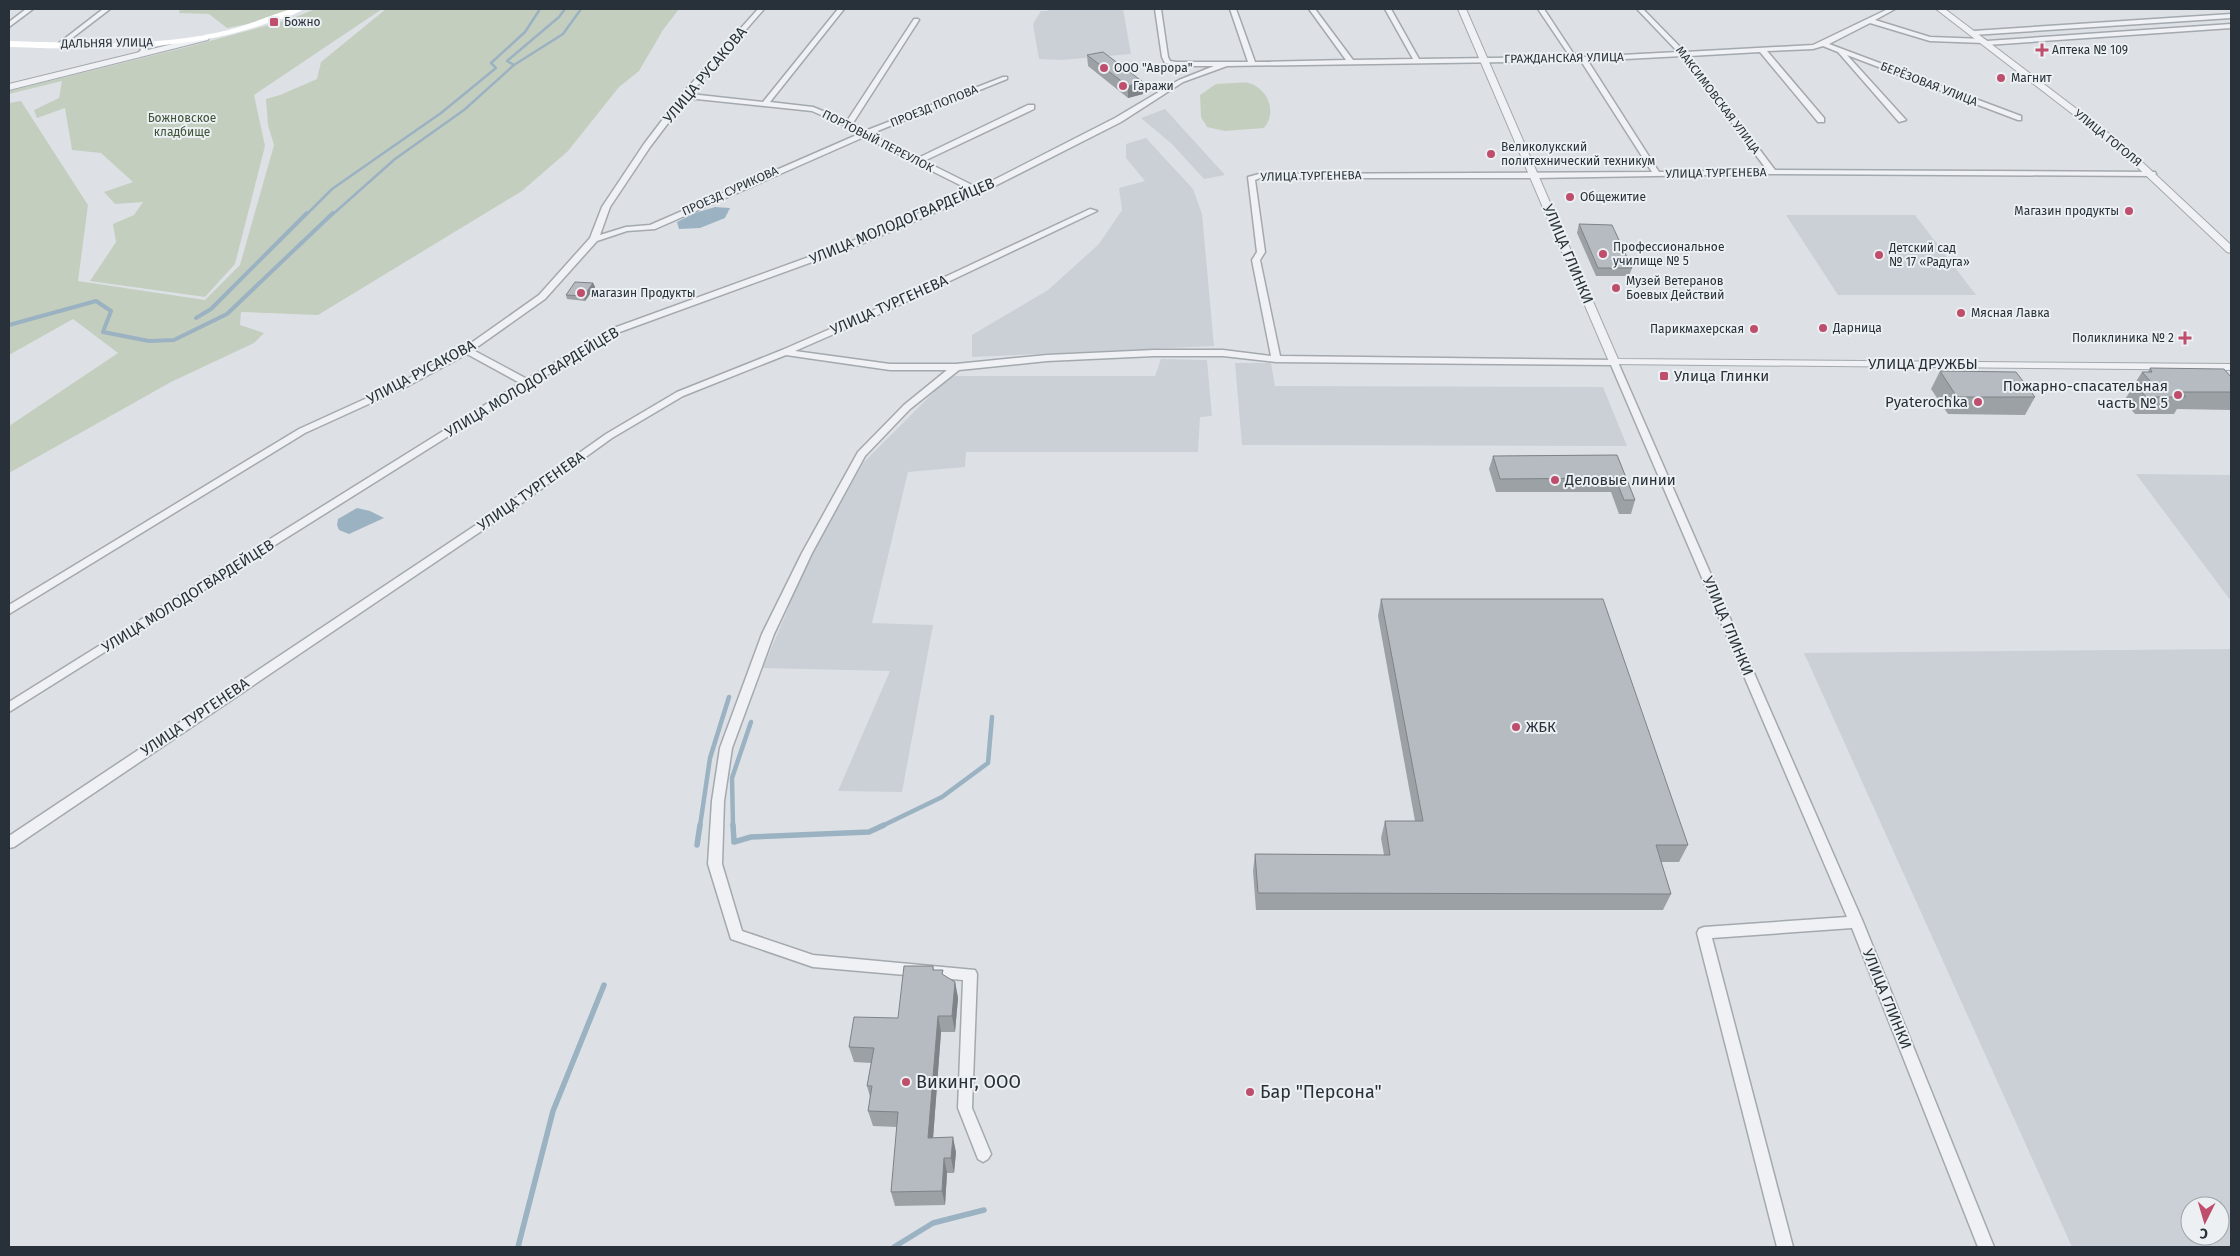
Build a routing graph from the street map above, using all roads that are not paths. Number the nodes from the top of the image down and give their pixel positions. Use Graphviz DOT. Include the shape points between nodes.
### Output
graph roads {
  1 [pos="30,9"];
  2 [pos="107,9"];
  3 [pos="299,9"];
  4 [pos="761,9"];
  5 [pos="841,9"];
  6 [pos="1158,9"];
  7 [pos="1233,9"];
  8 [pos="1312,9"];
  9 [pos="1388,9"];
  10 [pos="1462,9"];
  11 [pos="1541,9"];
  12 [pos="1640,9"];
  13 [pos="1892,9"];
  14 [pos="1940,9"];
  15 [pos="2231,16"];
  16 [pos="916,20"];
  17 [pos="1870,21"];
  18 [pos="9,25"];
  19 [pos="2231,26"];
  20 [pos="205,38"];
  21 [pos="1980,38"];
  22 [pos="9,44"];
  23 [pos="61,44"];
  24 [pos="135,44"];
  25 [pos="1823,44"];
  26 [pos="1761,49"];
  27 [pos="1839,51"];
  28 [pos="140,54"];
  29 [pos="1684,54"];
  30 [pos="1583,59"];
  31 [pos="1483,60"];
  32 [pos="1417,61"];
  33 [pos="1351,62"];
  34 [pos="1252,63"];
  35 [pos="1226,64"];
  36 [pos="1005,78"];
  37 [pos="9,87"];
  38 [pos="685,96"];
  39 [pos="765,104"];
  40 [pos="1031,107"];
  41 [pos="2018,118"];
  42 [pos="1821,120"];
  43 [pos="1902,120"];
  44 [pos="849,124"];
  45 [pos="864,134"];
  46 [pos="918,161"];
  47 [pos="1773,172"];
  48 [pos="1656,174"];
  49 [pos="2152,174"];
  50 [pos="1534,176"];
  51 [pos="978,191"];
  52 [pos="1093,211"];
  53 [pos="594,239"];
  54 [pos="2231,250"];
  55 [pos="467,350"];
  56 [pos="785,352"];
  57 [pos="1276,359"];
  58 [pos="1614,362"];
  59 [pos="956,367"];
  60 [pos="2231,367"];
  61 [pos="527,383"];
  62 [pos="9,610"];
  63 [pos="9,708"];
  64 [pos="9,843"];
  65 [pos="1856,922"];
  66 [pos="983,1154"];
  67 [pos="1786,1247"];
  68 [pos="1986,1247"];
  1 -- 18 [label="street"];
  2 -- 23 [label="street"];
  3 -- 20 [label="main road, ДАЛЬНЯЯ УЛИЦА"];
  4 -- 38 [label="street, УЛИЦА РУСАКОВА"];
  5 -- 39 [label="street"];
  6 -- 35 [label="street, ГРАЖДАНСКАЯ УЛИЦА" via="1167,62"];
  7 -- 34 [label="street"];
  8 -- 33 [label="street"];
  9 -- 32 [label="street"];
  10 -- 31 [label="street, УЛИЦА ГЛИНКИ"];
  11 -- 30 [label="street" via="1570,54"];
  12 -- 29 [label="street, МАКСИМОВСКАЯ УЛИЦА"];
  13 -- 17 [label="street, ГРАЖДАНСКАЯ УЛИЦА"];
  14 -- 21 [label="street, УЛИЦА ГОГОЛЯ"];
  15 -- 21 [label="street"];
  16 -- 44 [label="street"];
  17 -- 21 [label="street" via="1930,39"];
  17 -- 25 [label="street, ГРАЖДАНСКАЯ УЛИЦА"];
  19 -- 21 [label="street"];
  20 -- 24 [label="main road, ДАЛЬНЯЯ УЛИЦА"];
  20 -- 28 [label="street"];
  21 -- 49 [label="street, УЛИЦА ГОГОЛЯ"];
  22 -- 23 [label="main road, ДАЛЬНЯЯ УЛИЦА"];
  23 -- 24 [label="main road, ДАЛЬНЯЯ УЛИЦА"];
  24 -- 28 [label="street" via="143,46 145,50"];
  25 -- 26 [label="street, ГРАЖДАНСКАЯ УЛИЦА"];
  25 -- 27 [label="street, БЕРЁЗОВАЯ УЛИЦА"];
  26 -- 29 [label="street, ГРАЖДАНСКАЯ УЛИЦА"];
  26 -- 42 [label="street"];
  27 -- 41 [label="street, БЕРЁЗОВАЯ УЛИЦА"];
  27 -- 43 [label="street, БЕРЁЗОВАЯ УЛИЦА"];
  28 -- 37 [label="street"];
  29 -- 30 [label="street, ГРАЖДАНСКАЯ УЛИЦА"];
  29 -- 47 [label="street, МАКСИМОВСКАЯ УЛИЦА"];
  30 -- 31 [label="street, ГРАЖДАНСКАЯ УЛИЦА"];
  30 -- 48 [label="street"];
  31 -- 32 [label="street, ГРАЖДАНСКАЯ УЛИЦА"];
  31 -- 50 [label="street, УЛИЦА ГЛИНКИ"];
  32 -- 33 [label="street, ГРАЖДАНСКАЯ УЛИЦА"];
  33 -- 34 [label="street, ГРАЖДАНСКАЯ УЛИЦА"];
  34 -- 35 [label="street, ГРАЖДАНСКАЯ УЛИЦА"];
  35 -- 51 [label="street, УЛИЦА МОЛОДОГВАРДЕЙЦЕВ" via="1181,81 1118,120"];
  36 -- 45 [label="street, ПРОЕЗД ПОПОВА"];
  38 -- 39 [label="street, ПОРТОВЫЙ ПЕРЕУЛОК"];
  38 -- 53 [label="street, УЛИЦА РУСАКОВА" via="606,207"];
  39 -- 44 [label="street, ПОРТОВЫЙ ПЕРЕУЛОК" via="813,109"];
  40 -- 46 [label="street"];
  44 -- 45 [label="street, ПОРТОВЫЙ ПЕРЕУЛОК"];
  45 -- 46 [label="street, ПОРТОВЫЙ ПЕРЕУЛОК"];
  45 -- 53 [label="street, ПРОЕЗД СУРИКОВА" via="652,227"];
  46 -- 51 [label="street, ПОРТОВЫЙ ПЕРЕУЛОК"];
  47 -- 48 [label="street, УЛИЦА ТУРГЕНЕВА"];
  47 -- 49 [label="street, УЛИЦА ТУРГЕНЕВА"];
  48 -- 50 [label="street, УЛИЦА ТУРГЕНЕВА"];
  49 -- 54 [label="street, УЛИЦА ГОГОЛЯ"];
  50 -- 57 [label="street, УЛИЦА ТУРГЕНЕВА" via="1259,176 1251,179 1261,252 1256,260"];
  50 -- 58 [label="street, УЛИЦА ГЛИНКИ"];
  51 -- 61 [label="street, УЛИЦА МОЛОДОГВАРДЕЙЦЕВ" via="853,244 614,331"];
  52 -- 56 [label="street, УЛИЦА ТУРГЕНЕВА"];
  53 -- 55 [label="street, УЛИЦА РУСАКОВА" via="542,297"];
  55 -- 61 [label="street"];
  55 -- 62 [label="street, УЛИЦА РУСАКОВА" via="403,385 302,431"];
  56 -- 59 [label="street" via="890,367"];
  56 -- 64 [label="street, УЛИЦА ТУРГЕНЕВА" via="680,394 609,436 504,511"];
  57 -- 58 [label="street"];
  57 -- 59 [label="street" via="1223,353 1154,353 1047,358"];
  58 -- 60 [label="street, УЛИЦА ДРУЖБЫ"];
  58 -- 65 [label="street, УЛИЦА ГЛИНКИ"];
  59 -- 66 [label="street" via="907,407 861,454 807,553 768,634 726,748 718,801 715,864 736,935 813,961 970,974 965,1108"];
  61 -- 63 [label="street, УЛИЦА МОЛОДОГВАРДЕЙЦЕВ"];
  65 -- 67 [label="street" via="1704,933"];
  65 -- 68 [label="street, УЛИЦА ГЛИНКИ"];
}
